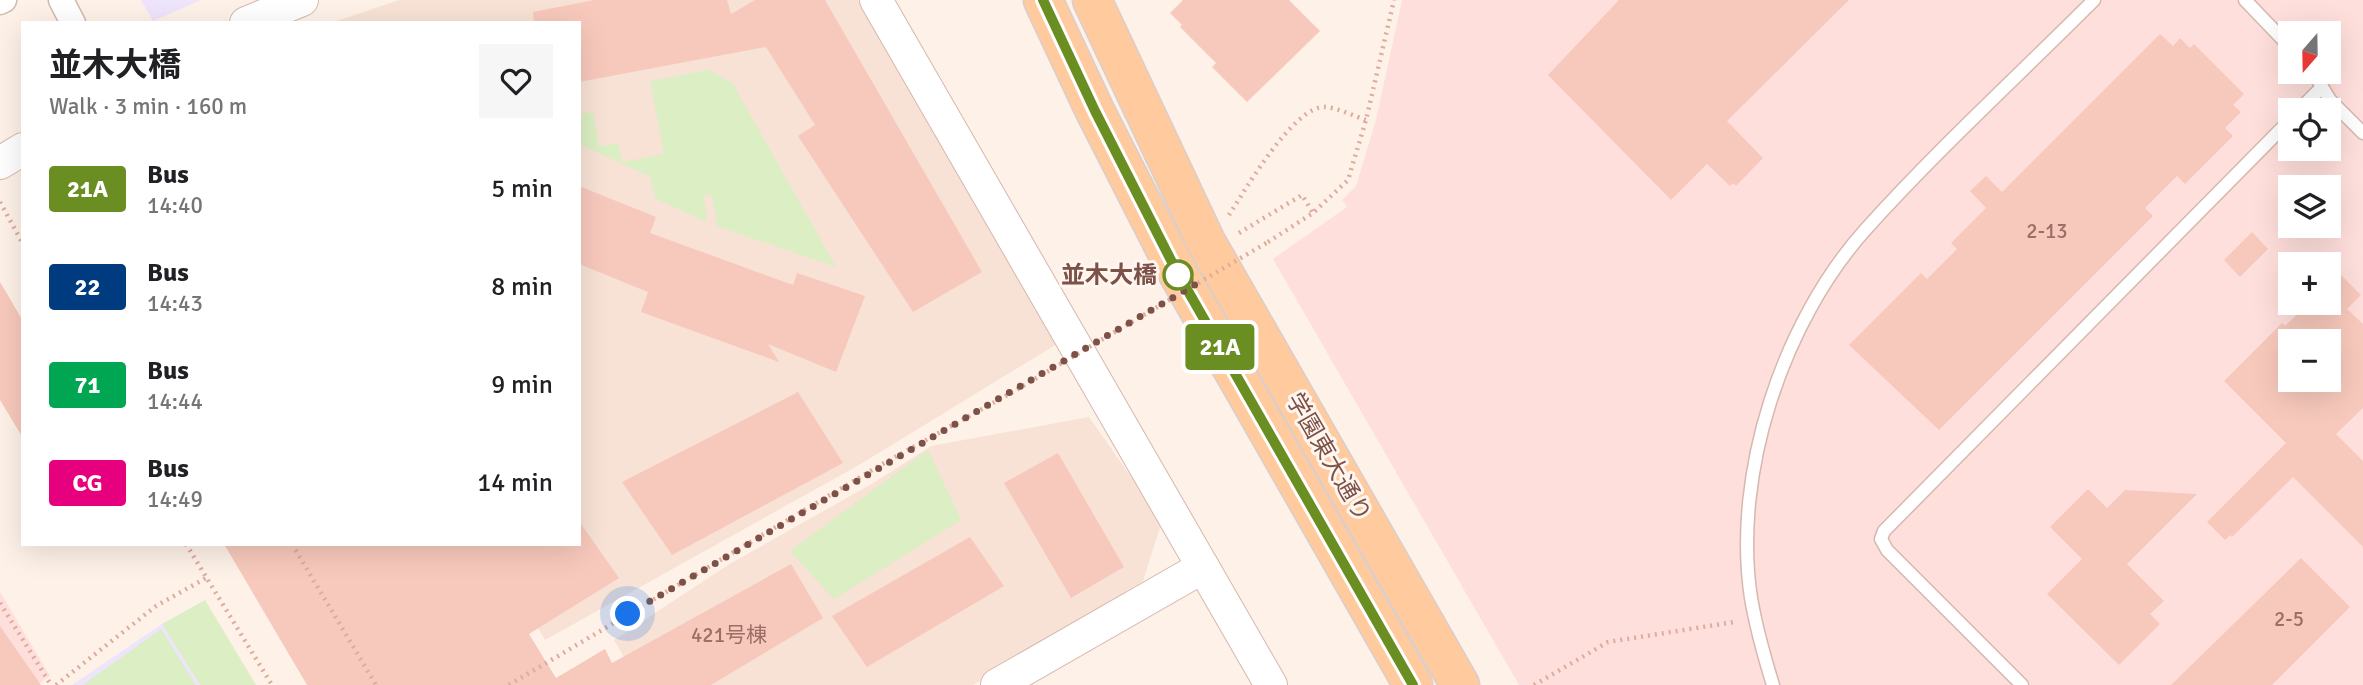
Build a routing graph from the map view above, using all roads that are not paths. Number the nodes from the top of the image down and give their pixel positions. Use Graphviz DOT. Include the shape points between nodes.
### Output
graph roads {
  1 [pos="61,0"];
  2 [pos="302,0"];
  3 [pos="876,0"];
  4 [pos="1043,0"];
  5 [pos="1092,0"];
  6 [pos="2094,0"];
  7 [pos="2245,0"];
  8 [pos="72,21"];
  9 [pos="251,21"];
  10 [pos="2278,34"];
  11 [pos="2320,84"];
  12 [pos="2322,87"];
  13 [pos="2311,98"];
  14 [pos="2278,131"];
  15 [pos="2363,132"];
  16 [pos="21,150"];
  17 [pos="0,163"];
  18 [pos="1203,567"];
  19 [pos="998,685"];
  20 [pos="1271,685"];
  21 [pos="1413,685"];
  22 [pos="1460,685"];
  23 [pos="1773,685"];
  24 [pos="2022,685"];
  1 -- 8 [label="street"];
  2 -- 9 [label="street"];
  3 -- 18 [label="street"];
  4 -- 21 [label="main road, 学園東大通り" via="1176,270"];
  5 -- 22 [label="main road, 学園東大通り" via="1206,242"];
  6 -- 23 [label="lane" via="1865,230 1808,311 1790,347 1762,428 1748,551 1751,597"];
  7 -- 10 [label="lane"];
  11 -- 12 [label="lane"];
  12 -- 13 [label="lane"];
  12 -- 15 [label="lane"];
  14 -- 24 [label="lane" via="1884,531 1881,539 1887,550"];
  16 -- 17 [label="street"];
  18 -- 19 [label="street"];
  18 -- 20 [label="street"];
}
